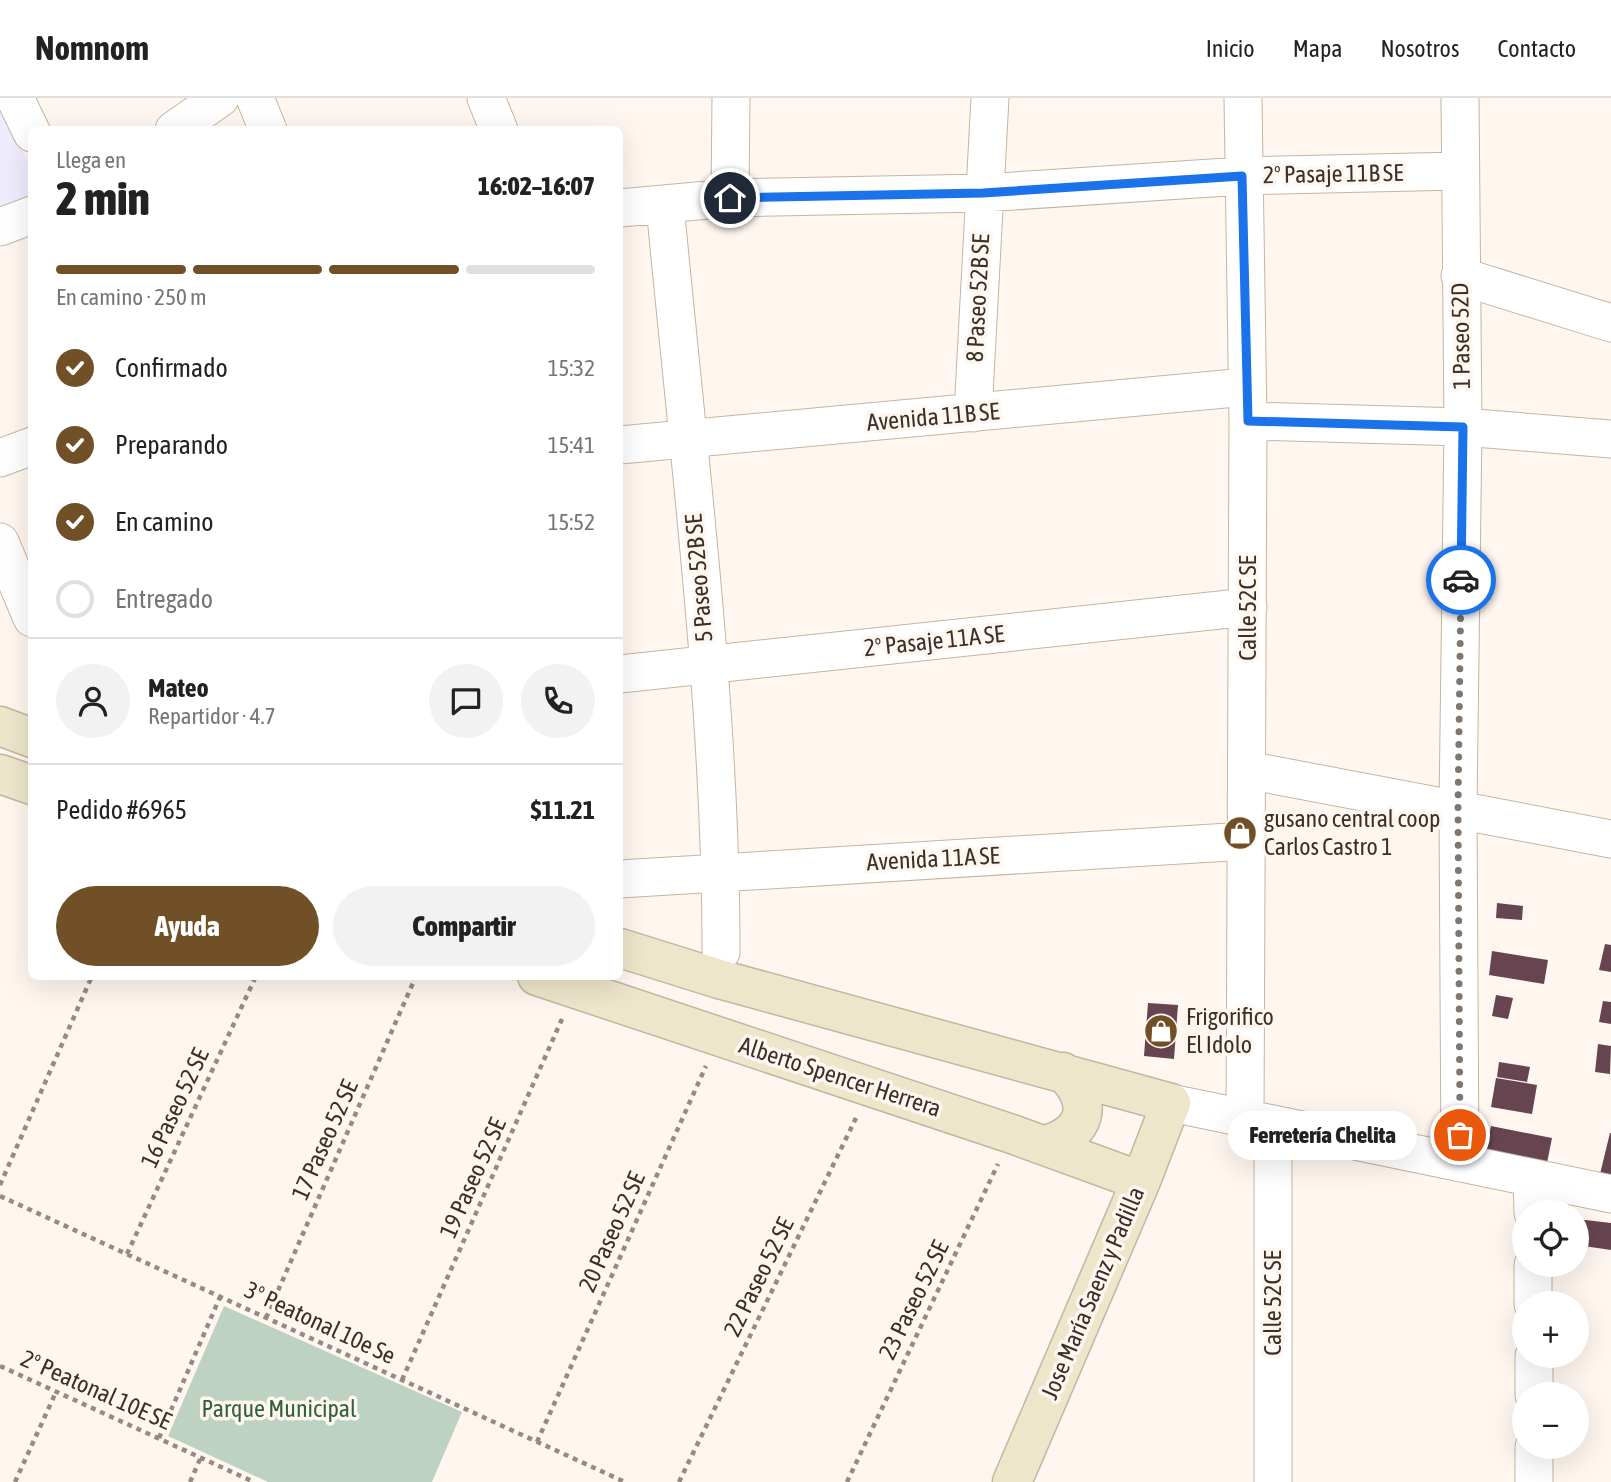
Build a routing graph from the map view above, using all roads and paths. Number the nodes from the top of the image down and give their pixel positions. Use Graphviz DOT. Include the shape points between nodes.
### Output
graph roads {
  1 [pos="15,98"];
  2 [pos="220,98"];
  3 [pos="254,98"];
  4 [pos="486,98"];
  5 [pos="731,98"];
  6 [pos="990,98"];
  7 [pos="1242,98"];
  8 [pos="1460,98"];
  9 [pos="29,126"];
  10 [pos="180,126"];
  11 [pos="266,126"];
  12 [pos="497,126"];
  13 [pos="1460,171"];
  14 [pos="1242,176"];
  15 [pos="983,193"];
  16 [pos="730,198"];
  17 [pos="665,205"];
  18 [pos="623,208"];
  19 [pos="28,216"];
  20 [pos="0,227"];
  21 [pos="1460,276"];
  22 [pos="1611,323"];
  23 [pos="1247,404"];
  24 [pos="973,413"];
  25 [pos="1463,427"];
  26 [pos="687,439"];
  27 [pos="1611,439"];
  28 [pos="623,445"];
  29 [pos="28,448"];
  30 [pos="0,458"];
  31 [pos="0,542"];
  32 [pos="1248,607"];
  33 [pos="28,608"];
  34 [pos="706,666"];
  35 [pos="623,674"];
  36 [pos="0,726"];
  37 [pos="28,736"];
  38 [pos="1247,770"];
  39 [pos="0,774"];
  40 [pos="28,784"];
  41 [pos="1458,808"];
  42 [pos="1611,839"];
  43 [pos="1246,841"];
  44 [pos="721,871"];
  45 [pos="623,879"];
  46 [pos="623,949"];
  47 [pos="721,952"];
  48 [pos="90,980"];
  49 [pos="254,980"];
  50 [pos="414,980"];
  51 [pos="548,980"];
  52 [pos="575,990"];
  53 [pos="719,1037"];
  54 [pos="1063,1072"];
  55 [pos="870,1088"];
  56 [pos="1171,1103"];
  57 [pos="1259,1121"];
  58 [pos="1029,1140"];
  59 [pos="1460,1163"];
  60 [pos="1141,1181"];
  61 [pos="0,1185"];
  62 [pos="1611,1194"];
  63 [pos="1532,1195"];
  64 [pos="0,1196"];
  65 [pos="127,1254"];
  66 [pos="220,1297"];
  67 [pos="266,1318"];
  68 [pos="0,1366"];
  69 [pos="402,1380"];
  70 [pos="56,1392"];
  71 [pos="159,1438"];
  72 [pos="537,1442"];
  73 [pos="201,1457"];
  74 [pos="1534,1459"];
  75 [pos="16,1482"];
  76 [pos="190,1482"];
  77 [pos="254,1482"];
  78 [pos="625,1482"];
  79 [pos="679,1482"];
  80 [pos="847,1482"];
  81 [pos="1012,1482"];
  82 [pos="1273,1482"];
  83 [pos="1534,1482"];
  1 -- 9 [label="street"];
  2 -- 10 [label="street"];
  3 -- 11 [label="street"];
  4 -- 12 [label="street"];
  5 -- 16 [label="street"];
  6 -- 15 [label="street, 8 Paseo 52B SE"];
  7 -- 14 [label="street, Calle 52C SE"];
  8 -- 13 [label="street, 1 Paseo 52D"];
  13 -- 14 [label="street, 2° Pasaje 11B SE"];
  13 -- 21 [label="street, 1 Paseo 52D"];
  14 -- 15 [label="street, 2° Pasaje 11B SE"];
  14 -- 23 [label="street, Calle 52C SE"];
  15 -- 16 [label="street, 2° Pasaje 11B SE"];
  15 -- 24 [label="street, 8 Paseo 52B SE"];
  16 -- 17 [label="street, 2° Pasaje 11B SE"];
  17 -- 18 [label="street, 2° Pasaje 11B SE"];
  17 -- 26 [label="street, 5 Paseo 52B SE"];
  19 -- 20 [label="street"];
  21 -- 22 [label="street"];
  21 -- 25 [label="street, 1 Paseo 52D"];
  23 -- 24 [label="street, Avenida 11B SE"];
  23 -- 25 [label="street, Avenida 11B SE"];
  23 -- 32 [label="street, Calle 52C SE"];
  24 -- 26 [label="street, Avenida 11B SE"];
  25 -- 27 [label="street, Avenida 11B SE"];
  25 -- 41 [label="street, 1 Paseo 52D"];
  26 -- 28 [label="street, Avenida 11B SE"];
  26 -- 34 [label="street, 5 Paseo 52B SE"];
  29 -- 30 [label="street"];
  31 -- 33 [label="street"];
  32 -- 34 [label="street, 2° Pasaje 11A SE"];
  32 -- 38 [label="street, Calle 52C SE"];
  34 -- 35 [label="street, 2° Pasaje 11A SE"];
  34 -- 44 [label="street, 5 Paseo 52B SE"];
  36 -- 37 [label="street"];
  38 -- 41 [label="street"];
  38 -- 43 [label="street, Calle 52C SE"];
  39 -- 40 [label="street"];
  41 -- 42 [label="street"];
  41 -- 59 [label="street, 1 Paseo 52D"];
  43 -- 44 [label="street, Avenida 11A SE"];
  43 -- 57 [label="street, Calle 52C SE"];
  44 -- 45 [label="street, Avenida 11A SE"];
  44 -- 47 [label="street, 5 Paseo 52B SE"];
  46 -- 54 [label="street"];
  48 -- 61 [label="path"];
  49 -- 65 [label="path, 16 Paseo 52 SE"];
  50 -- 67 [label="path, 17 Paseo 52 SE"];
  51 -- 52 [label="street, Alberto Spencer Herrera"];
  52 -- 53 [label="street, Alberto Spencer Herrera"];
  52 -- 69 [label="path, 19 Paseo 52 SE"];
  53 -- 55 [label="street, Alberto Spencer Herrera"];
  53 -- 72 [label="path, 20 Paseo 52 SE"];
  54 -- 56 [label="street"];
  54 -- 58 [label="street" via="1078,1086 1084,1106 1079,1126 1065,1140"];
  55 -- 58 [label="street, Alberto Spencer Herrera"];
  55 -- 79 [label="path, 22 Paseo 52 SE"];
  56 -- 57 [label="street"];
  56 -- 60 [label="street, Jose María Saenz y Padilla"];
  57 -- 59 [label="street"];
  57 -- 82 [label="street, Calle 52C SE"];
  58 -- 60 [label="street, Alberto Spencer Herrera"];
  58 -- 80 [label="path, 23 Paseo 52 SE"];
  59 -- 63 [label="street"];
  60 -- 81 [label="street, Jose María Saenz y Padilla"];
  62 -- 63 [label="street"];
  64 -- 65 [label="path, 3° Peatonal 10e Se"];
  65 -- 66 [label="path, 3° Peatonal 10e Se"];
  66 -- 67 [label="path, 3° Peatonal 10e Se"];
  66 -- 71 [label="path"];
  67 -- 69 [label="path, 3° Peatonal 10e Se"];
  68 -- 70 [label="path, 2° Peatonal 10E SE"];
  69 -- 72 [label="path, 3° Peatonal 10e Se"];
  70 -- 71 [label="path, 2° Peatonal 10E SE"];
  70 -- 75 [label="path"];
  71 -- 73 [label="path, 2° Peatonal 10E SE"];
  72 -- 78 [label="path, 3° Peatonal 10e Se"];
  73 -- 76 [label="path"];
  73 -- 77 [label="path, 2° Peatonal 10E SE"];
  74 -- 83 [label="street"];
}
